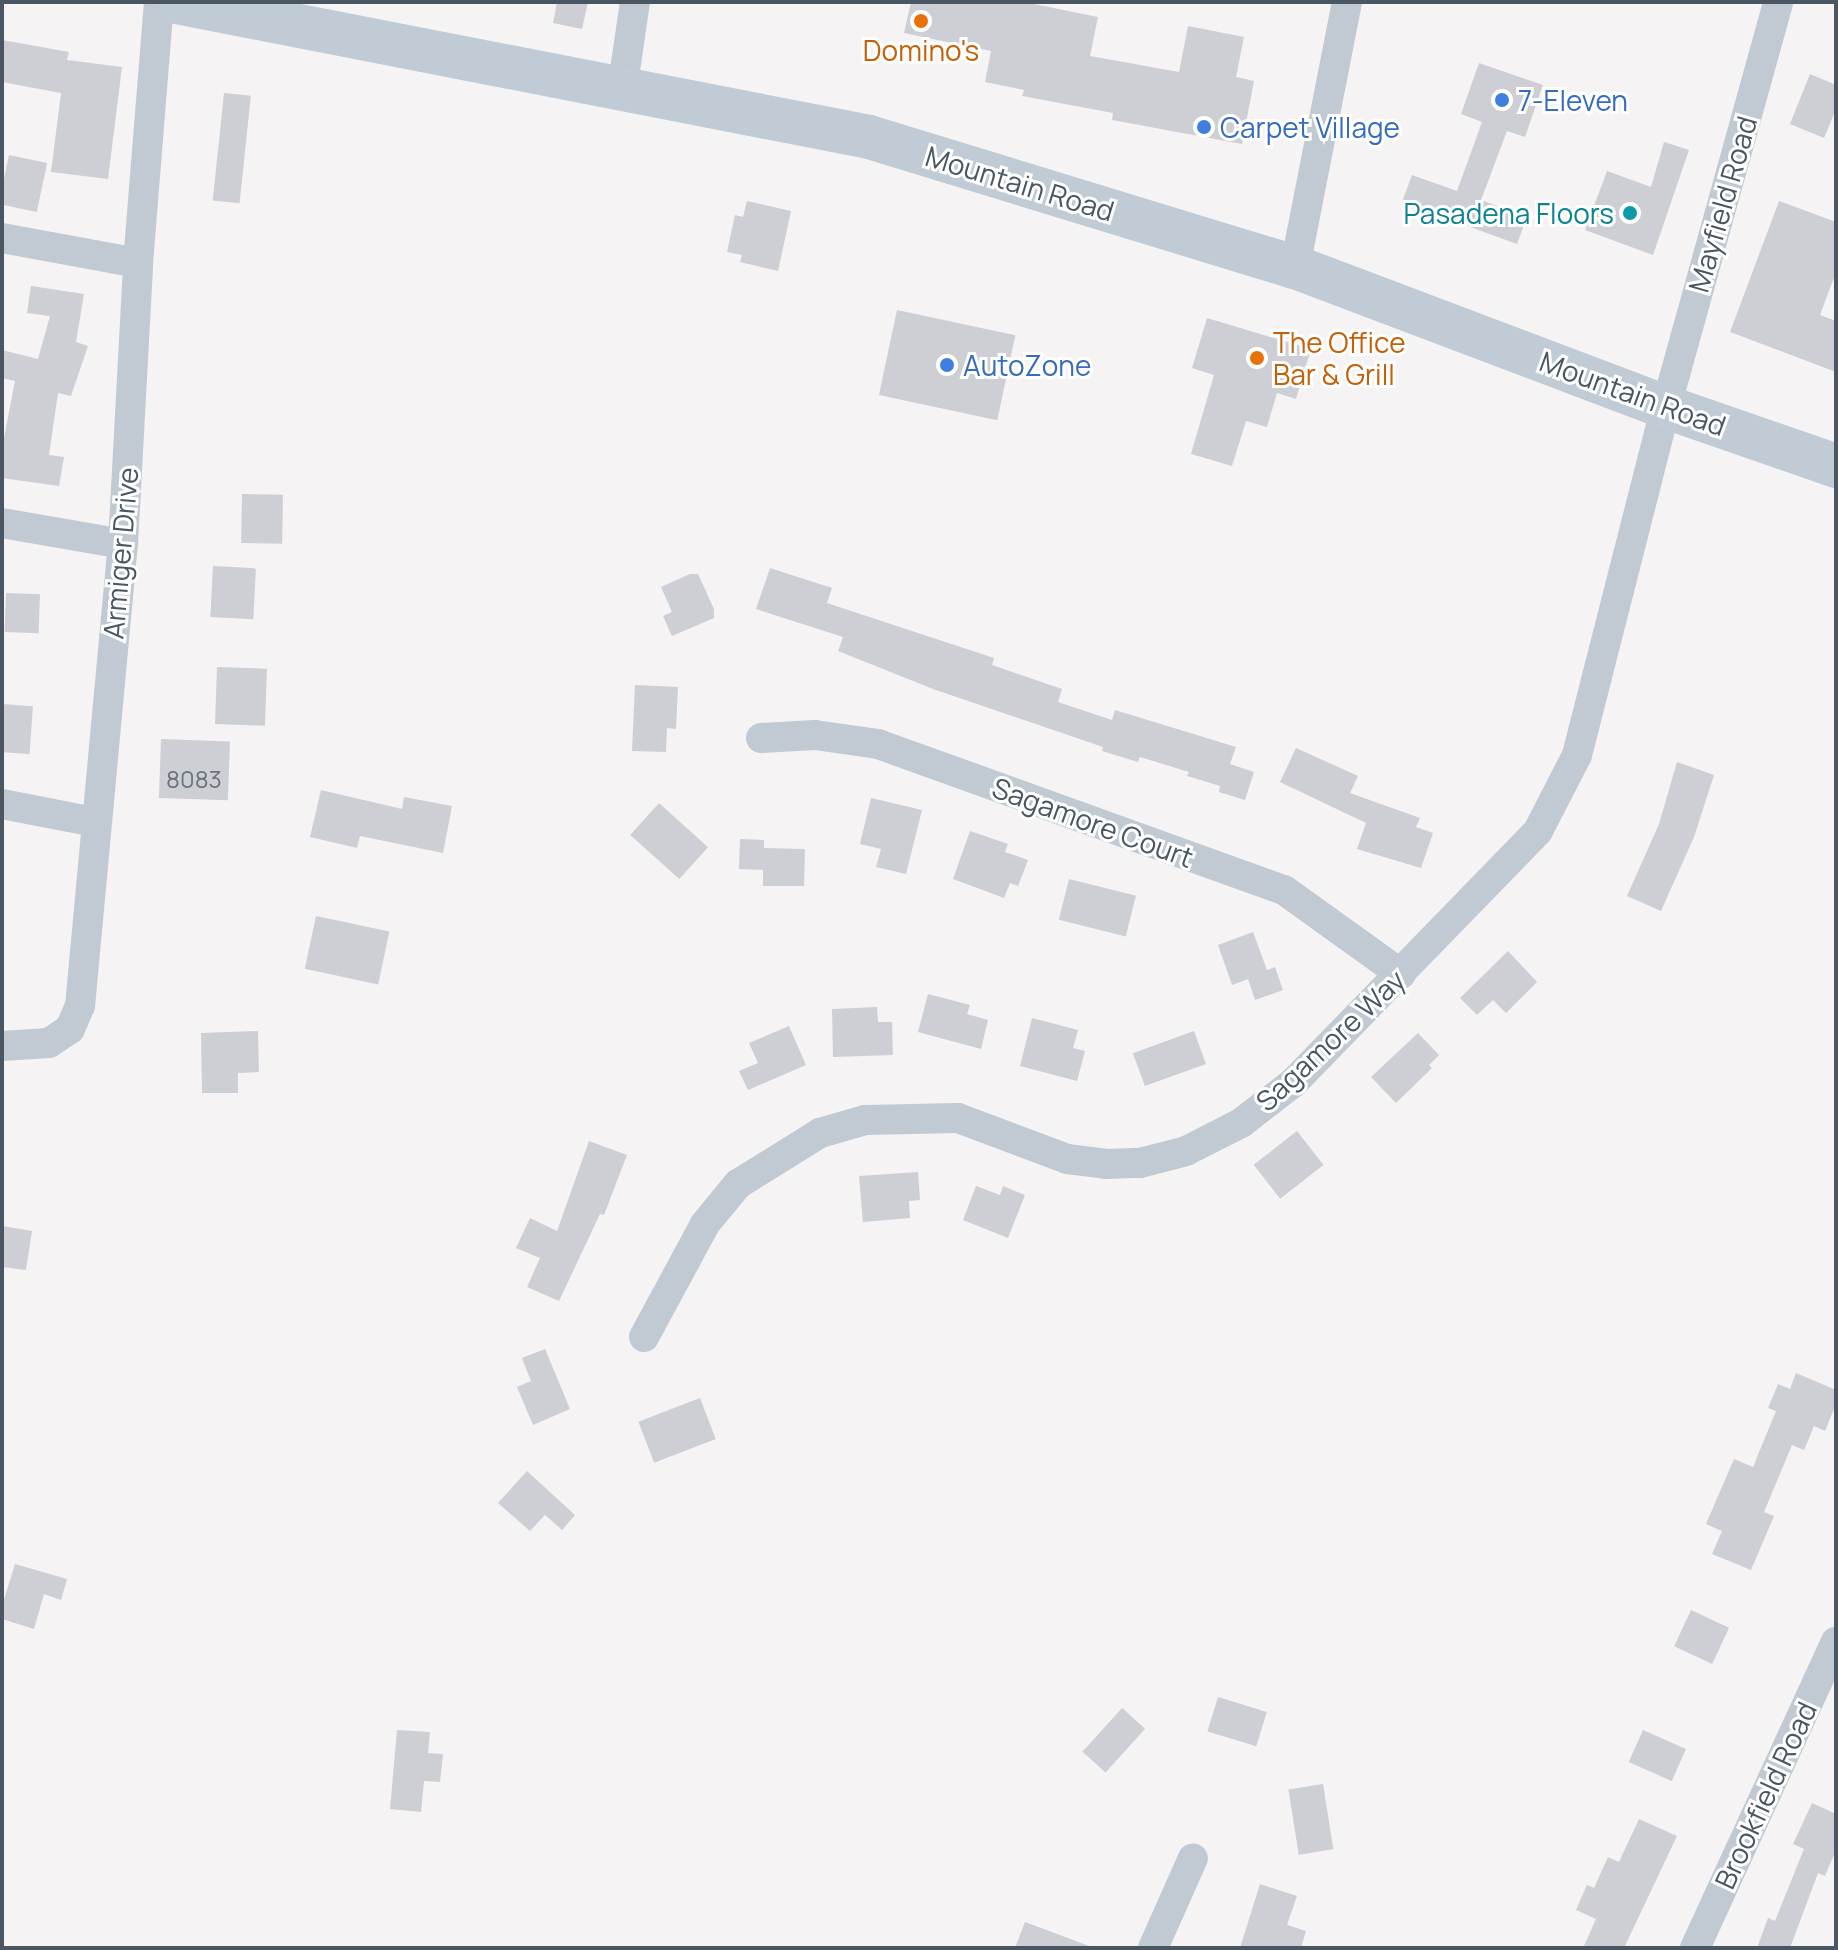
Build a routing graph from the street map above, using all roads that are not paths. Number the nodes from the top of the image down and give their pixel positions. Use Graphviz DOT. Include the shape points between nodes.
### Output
graph roads {
  1 [pos="159,2"];
  2 [pos="176,2"];
  3 [pos="635,2"];
  4 [pos="1347,2"];
  5 [pos="1778,2"];
  6 [pos="622,91"];
  7 [pos="2,238"];
  8 [pos="138,263"];
  9 [pos="1295,267"];
  10 [pos="1666,407"];
  11 [pos="1836,466"];
  12 [pos="2,523"];
  13 [pos="123,544"];
  14 [pos="761,738"];
  15 [pos="2,804"];
  16 [pos="95,822"];
  17 [pos="1401,974"];
  18 [pos="2,1046"];
  19 [pos="644,1337"];
  20 [pos="1836,1642"];
  21 [pos="1193,1858"];
  22 [pos="1153,1948"];
  23 [pos="1695,1948"];
  1 -- 8 [label="street, Armiger Drive"];
  2 -- 6 [label="main road, Mountain Road"];
  3 -- 6 [label="street"];
  4 -- 9 [label="street"];
  5 -- 10 [label="street, Mayfield Road"];
  6 -- 9 [label="main road, Mountain Road" via="869,137"];
  7 -- 8 [label="street"];
  8 -- 13 [label="street, Armiger Drive"];
  9 -- 10 [label="main road, Mountain Road"];
  10 -- 11 [label="main road, Mountain Road"];
  10 -- 17 [label="street, Sagamore Way" via="1577,755 1538,831"];
  12 -- 13 [label="street"];
  13 -- 16 [label="street, Armiger Drive"];
  14 -- 17 [label="street, Sagamore Court" via="815,735 878,744 1284,890"];
  15 -- 16 [label="street"];
  16 -- 18 [label="street, Armiger Drive" via="80,1006 70,1029 49,1043"];
  17 -- 19 [label="street, Sagamore Way" via="1293,1083 1241,1123 1186,1151 1140,1163 1067,1159 958,1118 865,1120 820,1133 738,1184 705,1224"];
  20 -- 23 [label="street, Brookfield Road"];
  21 -- 22 [label="street"];
}
